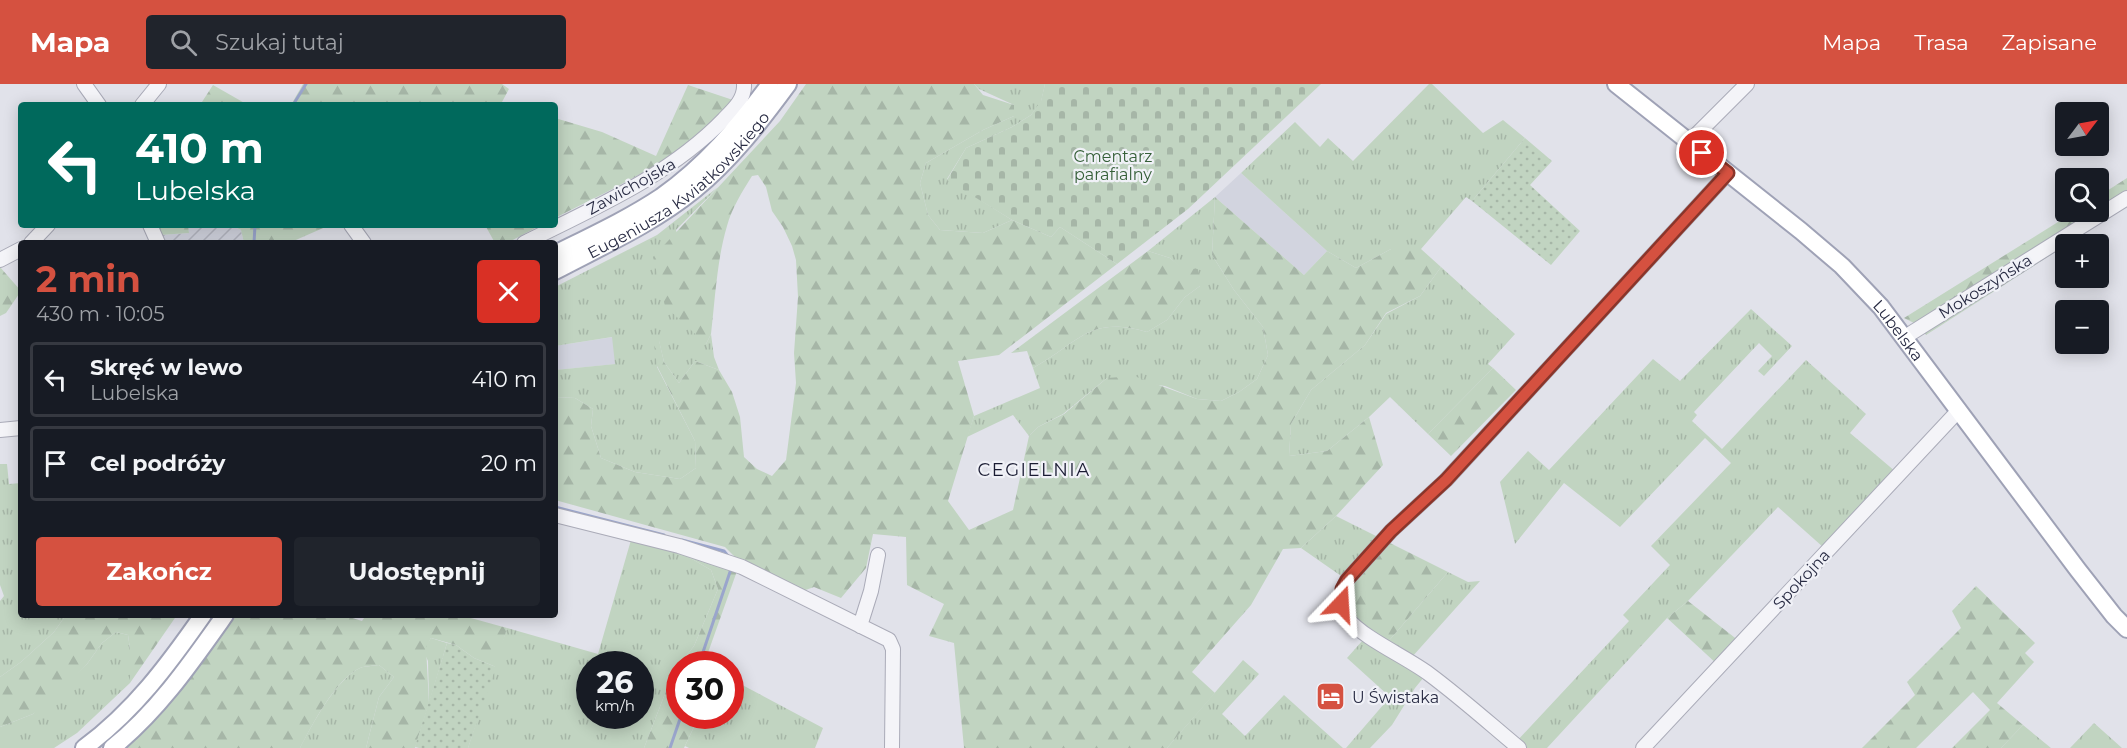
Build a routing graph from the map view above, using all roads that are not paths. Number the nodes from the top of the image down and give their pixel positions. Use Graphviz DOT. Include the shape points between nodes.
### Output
graph roads {
  1 [pos="84,84"];
  2 [pos="159,84"];
  3 [pos="744,84"];
  4 [pos="770,84"];
  5 [pos="788,84"];
  6 [pos="1616,84"];
  7 [pos="1747,84"];
  8 [pos="97,102"];
  9 [pos="144,102"];
  10 [pos="1689,142"];
  11 [pos="1728,173"];
  12 [pos="2127,198"];
  13 [pos="558,226"];
  14 [pos="45,228"];
  15 [pos="553,228"];
  16 [pos="34,240"];
  17 [pos="530,240"];
  18 [pos="18,251"];
  19 [pos="558,252"];
  20 [pos="0,260"];
  21 [pos="558,269"];
  22 [pos="1905,337"];
  23 [pos="1959,410"];
  24 [pos="18,428"];
  25 [pos="0,430"];
  26 [pos="558,515"];
  27 [pos="878,555"];
  28 [pos="195,618"];
  29 [pos="201,618"];
  30 [pos="224,618"];
  31 [pos="860,626"];
  32 [pos="2127,629"];
  33 [pos="181,646"];
  34 [pos="84,748"];
  35 [pos="112,748"];
  36 [pos="892,748"];
  37 [pos="1519,748"];
  38 [pos="1643,748"];
  1 -- 8 [label="street"];
  2 -- 9 [label="street"];
  3 -- 13 [label="street, Zawichojska" via="742,97 732,111 685,155 663,171"];
  4 -- 19 [label="main road, Eugeniusza Kwiatkowskiego" via="728,137 685,179 638,211"];
  5 -- 21 [label="main road, Eugeniusza Kwiatkowskiego" via="736,150 692,192 643,225"];
  6 -- 10 [label="main road, Lubelska"];
  7 -- 10 [label="street"];
  10 -- 11 [label="main road, Lubelska"];
  11 -- 22 [label="main road, Lubelska" via="1842,266"];
  11 -- 37 [label="street" via="1446,480 1391,531 1342,589 1343,612 1353,624 1428,673"];
  12 -- 22 [label="street, Mokoszyńska"];
  14 -- 16 [label="street"];
  15 -- 17 [label="street, Zawichojska"];
  18 -- 20 [label="street"];
  22 -- 23 [label="main road, Lubelska"];
  23 -- 32 [label="main road, Lubelska"];
  23 -- 38 [label="street, Spokojna"];
  24 -- 25 [label="street"];
  26 -- 31 [label="street" via="680,546 742,567"];
  27 -- 31 [label="street"];
  28 -- 33 [label="street"];
  29 -- 33 [label="main road"];
  30 -- 35 [label="main road" via="157,706"];
  31 -- 36 [label="street" via="890,640 892,645"];
  33 -- 34 [label="main road" via="135,704"];
}
